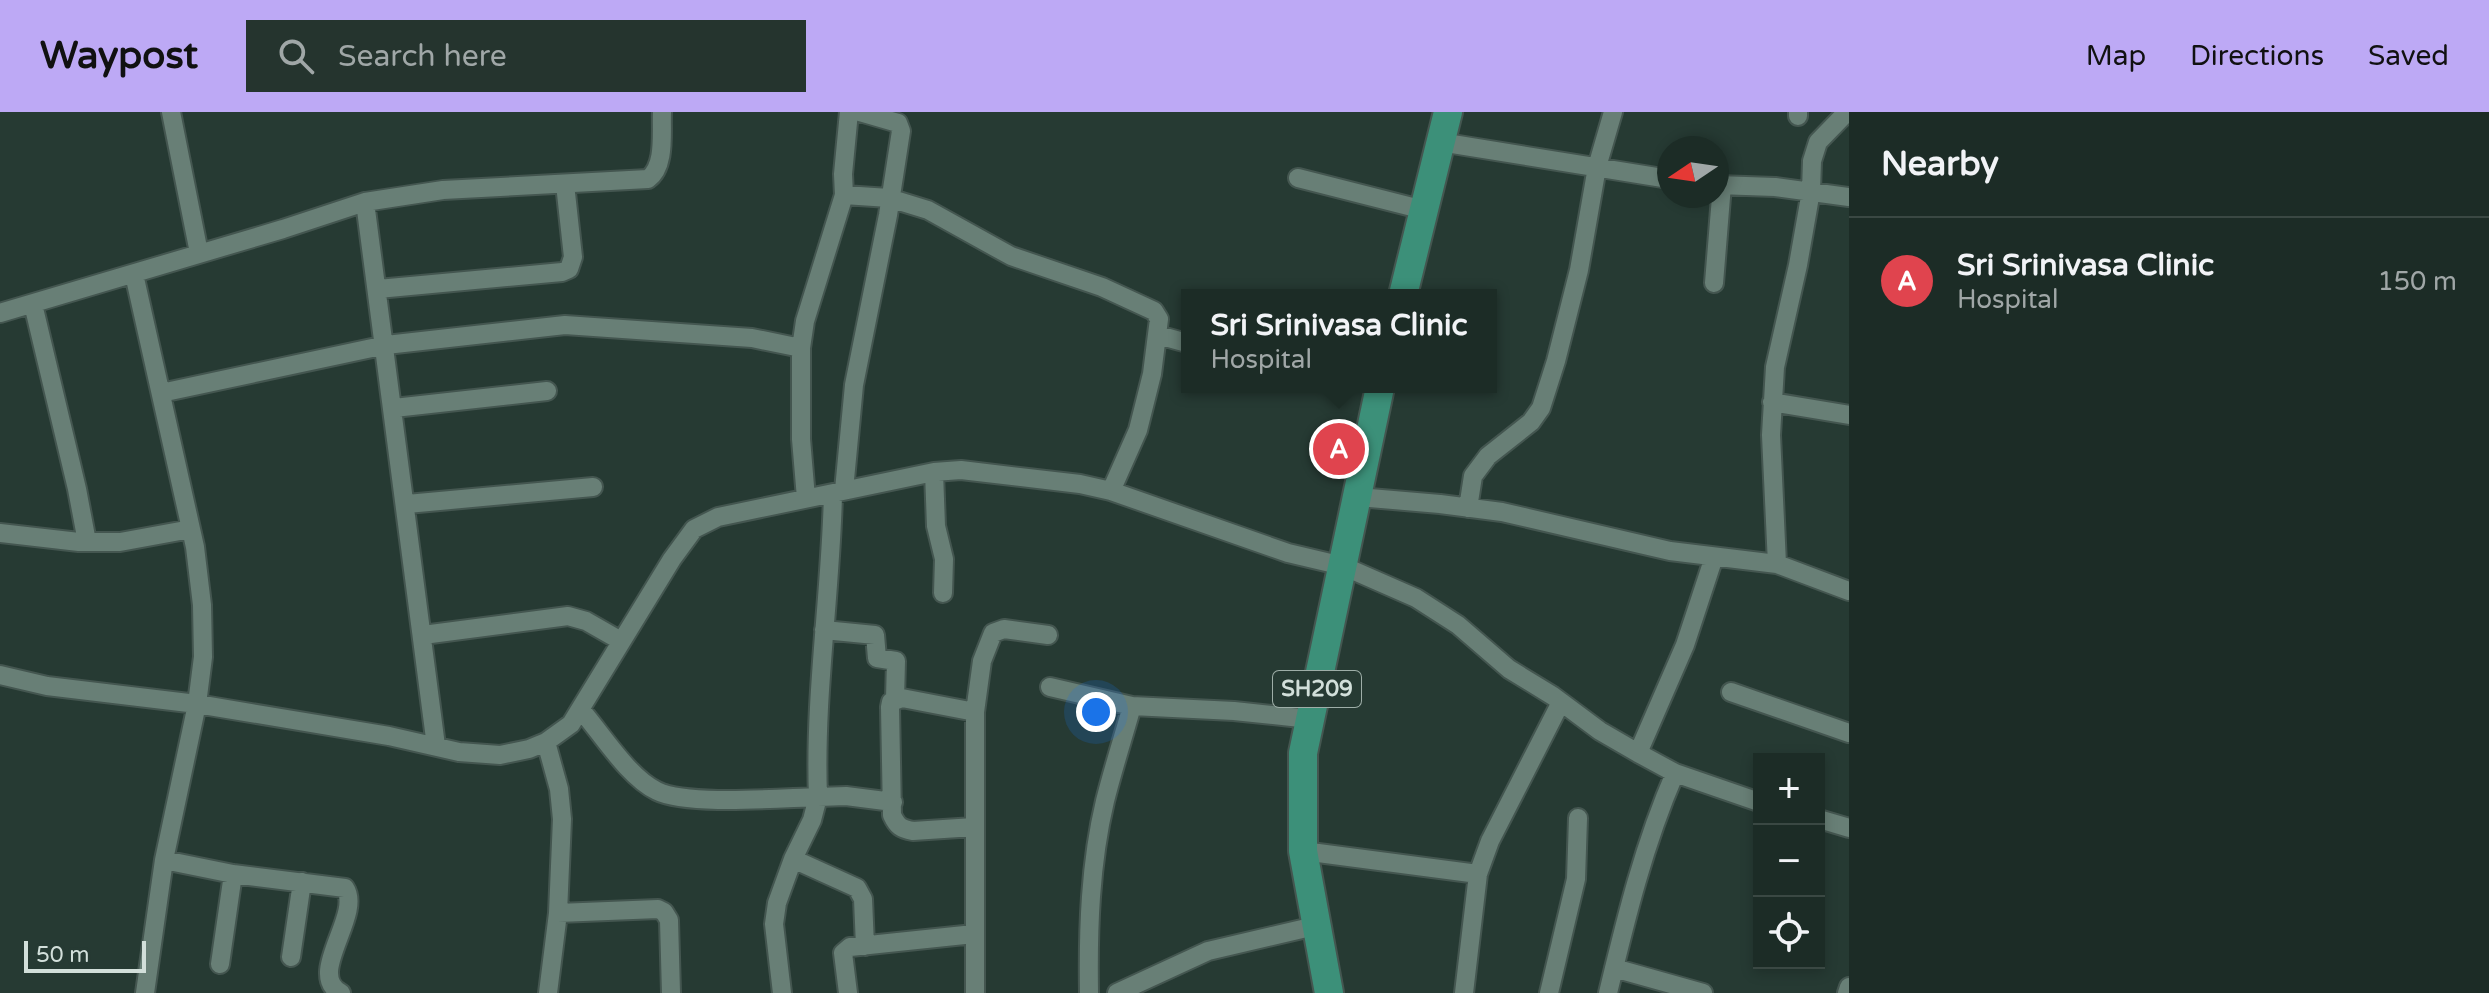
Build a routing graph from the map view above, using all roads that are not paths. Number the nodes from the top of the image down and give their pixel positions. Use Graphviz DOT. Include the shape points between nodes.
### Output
graph roads {
  1 [pos="171,112"];
  2 [pos="662,112"];
  3 [pos="849,112"];
  4 [pos="860,112"];
  5 [pos="1448,112"];
  6 [pos="1613,112"];
  7 [pos="1847,112"];
  8 [pos="1440,142"];
  9 [pos="1597,167"];
  10 [pos="1657,177"];
  11 [pos="1298,178"];
  12 [pos="565,184"];
  13 [pos="1729,186"];
  14 [pos="1811,191"];
  15 [pos="844,195"];
  16 [pos="1849,197"];
  17 [pos="889,198"];
  18 [pos="365,202"];
  19 [pos="1718,208"];
  20 [pos="1424,210"];
  21 [pos="199,253"];
  22 [pos="134,274"];
  23 [pos="1714,283"];
  24 [pos="378,289"];
  25 [pos="1404,289"];
  26 [pos="33,304"];
  27 [pos="0,313"];
  28 [pos="1158,335"];
  29 [pos="1181,341"];
  30 [pos="386,345"];
  31 [pos="801,348"];
  32 [pos="547,391"];
  33 [pos="161,393"];
  34 [pos="1379,393"];
  35 [pos="1772,402"];
  36 [pos="394,408"];
  37 [pos="1849,415"];
  38 [pos="934,472"];
  39 [pos="593,487"];
  40 [pos="1111,491"];
  41 [pos="838,492"];
  42 [pos="1358,497"];
  43 [pos="806,498"];
  44 [pos="407,504"];
  45 [pos="1468,508"];
  46 [pos="191,529"];
  47 [pos="0,533"];
  48 [pos="87,542"];
  49 [pos="1714,557"];
  50 [pos="1765,563"];
  51 [pos="1343,566"];
  52 [pos="1849,591"];
  53 [pos="943,593"];
  54 [pos="824,630"];
  55 [pos="423,635"];
  56 [pos="1048,635"];
  57 [pos="621,641"];
  58 [pos="0,675"];
  59 [pos="1050,687"];
  60 [pos="1731,692"];
  61 [pos="895,699"];
  62 [pos="1561,702"];
  63 [pos="197,704"];
  64 [pos="1132,706"];
  65 [pos="581,710"];
  66 [pos="975,712"];
  67 [pos="1310,719"];
  68 [pos="1849,733"];
  69 [pos="546,742"];
  70 [pos="436,746"];
  71 [pos="1638,753"];
  72 [pos="1667,769"];
  73 [pos="818,797"];
  74 [pos="1753,800"];
  75 [pos="893,802"];
  76 [pos="1578,818"];
  77 [pos="1825,821"];
  78 [pos="974,827"];
  79 [pos="1849,828"];
  80 [pos="1303,851"];
  81 [pos="793,859"];
  82 [pos="164,860"];
  83 [pos="233,874"];
  84 [pos="1478,874"];
  85 [pos="302,882"];
  86 [pos="558,913"];
  87 [pos="1315,926"];
  88 [pos="974,934"];
  89 [pos="865,946"];
  90 [pos="291,957"];
  91 [pos="220,964"];
  92 [pos="1614,968"];
  93 [pos="145,993"];
  94 [pos="341,993"];
  95 [pos="548,993"];
  96 [pos="671,993"];
  97 [pos="782,993"];
  98 [pos="848,993"];
  99 [pos="975,993"];
  100 [pos="1089,993"];
  101 [pos="1117,993"];
  102 [pos="1329,993"];
  103 [pos="1464,993"];
  104 [pos="1549,993"];
  105 [pos="1608,993"];
  106 [pos="1703,993"];
  1 -- 21 [label="street"];
  2 -- 12 [label="street" via="656,174 629,182"];
  3 -- 15 [label="street"];
  4 -- 17 [label="street" via="898,123 901,131"];
  5 -- 8 [label="main road"];
  6 -- 9 [label="street"];
  7 -- 14 [label="street" via="1818,142"];
  8 -- 9 [label="street"];
  8 -- 20 [label="main road"];
  9 -- 10 [label="street"];
  9 -- 45 [label="street" via="1579,270 1541,408 1473,476"];
  11 -- 20 [label="street"];
  12 -- 18 [label="street" via="443,190"];
  12 -- 24 [label="street" via="573,257 569,269"];
  13 -- 14 [label="street"];
  14 -- 16 [label="street"];
  14 -- 35 [label="street"];
  15 -- 17 [label="street"];
  15 -- 31 [label="street"];
  17 -- 28 [label="street" via="928,210 1011,256 1147,306 1159,319"];
  17 -- 41 [label="street"];
  18 -- 21 [label="street"];
  18 -- 24 [label="street"];
  19 -- 23 [label="street"];
  20 -- 25 [label="main road"];
  21 -- 22 [label="street"];
  22 -- 26 [label="street"];
  22 -- 33 [label="street"];
  24 -- 30 [label="street"];
  26 -- 27 [label="street"];
  26 -- 48 [label="street"];
  28 -- 29 [label="street"];
  28 -- 40 [label="street" via="1138,430"];
  30 -- 31 [label="street" via="565,325 752,338"];
  30 -- 33 [label="street"];
  30 -- 36 [label="street"];
  31 -- 43 [label="street"];
  32 -- 36 [label="street"];
  33 -- 46 [label="street"];
  34 -- 42 [label="main road, SH209"];
  35 -- 37 [label="street"];
  35 -- 50 [label="street"];
  36 -- 44 [label="street"];
  38 -- 40 [label="street" via="961,470"];
  38 -- 41 [label="street"];
  38 -- 53 [label="street"];
  39 -- 44 [label="street"];
  40 -- 51 [label="street" via="1288,553"];
  41 -- 43 [label="street"];
  41 -- 54 [label="street"];
  42 -- 45 [label="street"];
  42 -- 51 [label="main road, SH209"];
  43 -- 57 [label="street" via="718,517 694,529"];
  44 -- 55 [label="street"];
  45 -- 49 [label="street"];
  46 -- 48 [label="street" via="120,542"];
  46 -- 63 [label="street" via="202,605"];
  47 -- 48 [label="street"];
  49 -- 50 [label="street"];
  49 -- 71 [label="street" via="1685,645"];
  50 -- 52 [label="street"];
  51 -- 62 [label="street" via="1416,598"];
  51 -- 67 [label="main road, SH209"];
  54 -- 61 [label="street" via="875,635 877,658 896,661"];
  54 -- 73 [label="street" via="815,740"];
  55 -- 57 [label="street" via="568,616"];
  55 -- 70 [label="street"];
  56 -- 66 [label="street" via="1004,629 993,633 982,661"];
  57 -- 65 [label="street"];
  58 -- 63 [label="street" via="47,686"];
  59 -- 64 [label="street"];
  60 -- 68 [label="street"];
  61 -- 66 [label="street"];
  61 -- 75 [label="street" via="890,707"];
  62 -- 71 [label="street"];
  62 -- 84 [label="street"];
  63 -- 70 [label="street"];
  63 -- 82 [label="street"];
  64 -- 67 [label="street"];
  64 -- 100 [label="street" via="1096,854 1089,913"];
  65 -- 69 [label="street"];
  65 -- 73 [label="street" via="632,771 673,797"];
  66 -- 78 [label="street"];
  67 -- 80 [label="main road, SH209" via="1303,753"];
  69 -- 70 [label="street" via="500,755"];
  69 -- 86 [label="street" via="562,819"];
  71 -- 72 [label="street"];
  72 -- 74 [label="street"];
  72 -- 92 [label="street"];
  73 -- 75 [label="street"];
  73 -- 81 [label="street"];
  75 -- 78 [label="street" via="892,815 903,830"];
  76 -- 104 [label="street" via="1576,879"];
  77 -- 79 [label="street"];
  78 -- 88 [label="street"];
  80 -- 84 [label="street"];
  80 -- 87 [label="main road, SH209"];
  81 -- 89 [label="street" via="857,888 863,899"];
  81 -- 97 [label="street" via="774,924"];
  82 -- 83 [label="street"];
  82 -- 93 [label="street"];
  83 -- 85 [label="street"];
  83 -- 91 [label="street"];
  84 -- 103 [label="street"];
  85 -- 90 [label="street"];
  85 -- 94 [label="street" via="348,892 328,978"];
  86 -- 95 [label="street"];
  86 -- 96 [label="street" via="664,912 669,920"];
  87 -- 101 [label="street" via="1208,951"];
  87 -- 102 [label="main road, SH209"];
  88 -- 89 [label="street"];
  88 -- 99 [label="street"];
  89 -- 98 [label="street" via="843,953"];
  92 -- 105 [label="street"];
  92 -- 106 [label="street"];
}
